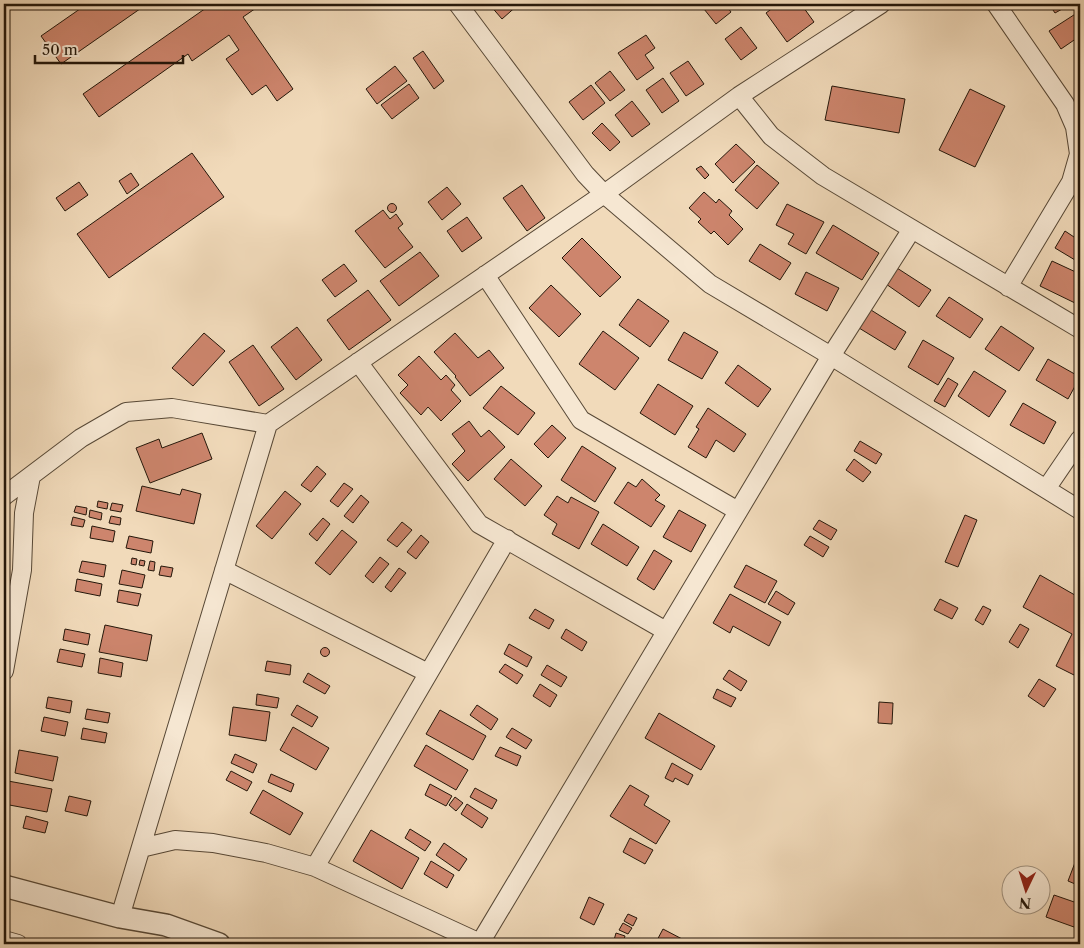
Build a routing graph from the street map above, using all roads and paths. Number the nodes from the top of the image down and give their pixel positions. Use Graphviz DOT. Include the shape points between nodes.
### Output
graph roads {
  1 [pos="458,4"];
  2 [pos="881,4"];
  3 [pos="996,4"];
  4 [pos="739,96"];
  5 [pos="604,194"];
  6 [pos="912,229"];
  7 [pos="485,275"];
  8 [pos="1008,287"];
  9 [pos="1080,329"];
  10 [pos="831,356"];
  11 [pos="358,362"];
  12 [pos="268,424"];
  13 [pos="1080,439"];
  14 [pos="31,476"];
  15 [pos="1046,489"];
  16 [pos="4,496"];
  17 [pos="1080,510"];
  18 [pos="738,511"];
  19 [pos="507,540"];
  20 [pos="224,570"];
  21 [pos="666,631"];
  22 [pos="4,671"];
  23 [pos="428,673"];
  24 [pos="141,848"];
  25 [pos="315,867"];
  26 [pos="4,886"];
  27 [pos="120,917"];
  28 [pos="4,940"];
  29 [pos="18,944"];
  30 [pos="220,944"];
  31 [pos="481,944"];
  1 -- 5 [label="street" via="585,174"];
  2 -- 4 [label="street"];
  3 -- 8 [label="street" via="1065,104 1075,128 1079,154 1071,182"];
  4 -- 5 [label="street"];
  4 -- 6 [label="street" via="771,136 823,176"];
  5 -- 7 [label="street"];
  5 -- 10 [label="street" via="710,284"];
  6 -- 8 [label="street"];
  6 -- 10 [label="street"];
  7 -- 11 [label="street"];
  7 -- 18 [label="street" via="581,420"];
  8 -- 9 [label="street"];
  10 -- 15 [label="street"];
  10 -- 18 [label="street"];
  11 -- 12 [label="street"];
  11 -- 19 [label="street" via="479,524"];
  12 -- 14 [label="street" via="172,408 126,412 81,438"];
  12 -- 20 [label="street"];
  13 -- 15 [label="street"];
  14 -- 16 [label="street"];
  14 -- 22 [label="street" via="24,513 22,570"];
  15 -- 17 [label="street"];
  18 -- 21 [label="street"];
  19 -- 21 [label="street"];
  19 -- 23 [label="street"];
  20 -- 23 [label="street"];
  20 -- 24 [label="street"];
  21 -- 31 [label="street"];
  23 -- 25 [label="street"];
  24 -- 25 [label="street" via="175,840 213,843"];
  24 -- 27 [label="street"];
  25 -- 31 [label="street"];
  26 -- 27 [label="street"];
  27 -- 30 [label="street" via="166,925"];
  28 -- 29 [label="street"];
}
